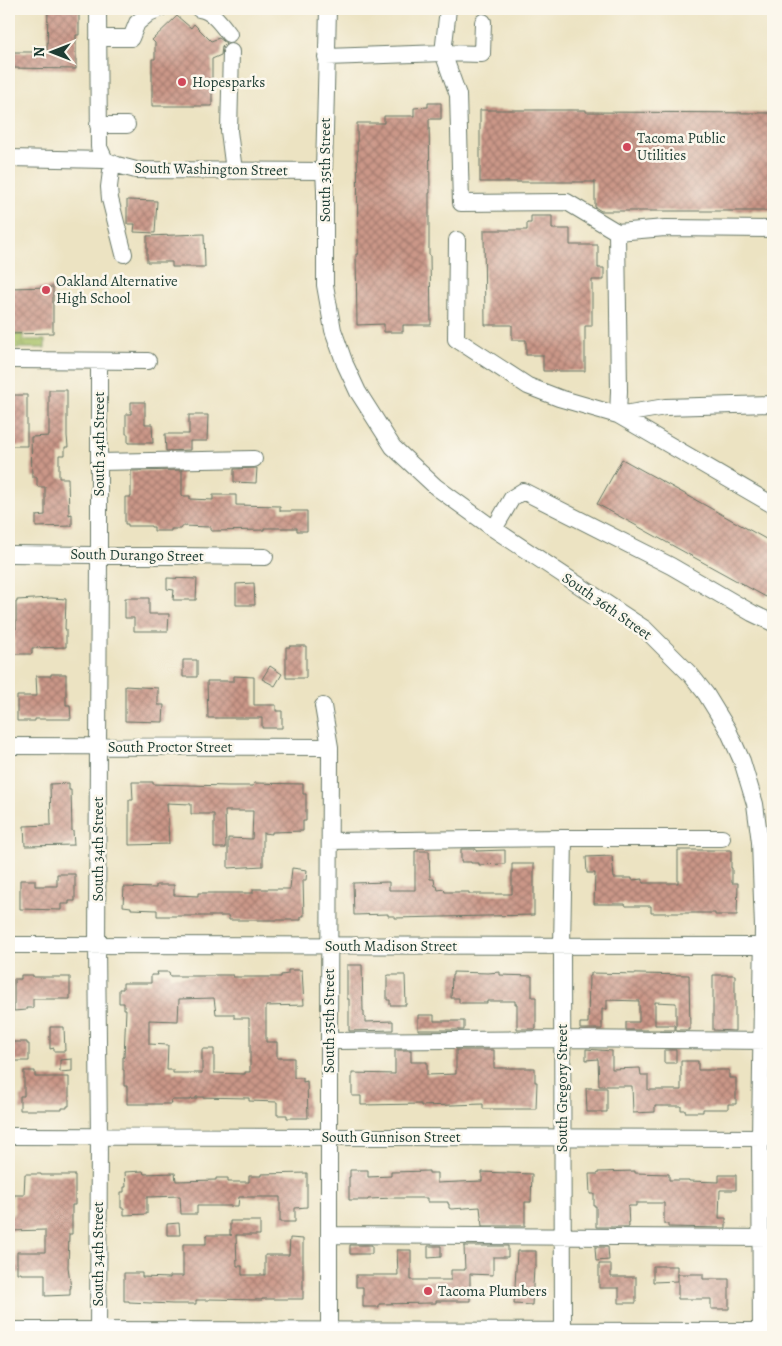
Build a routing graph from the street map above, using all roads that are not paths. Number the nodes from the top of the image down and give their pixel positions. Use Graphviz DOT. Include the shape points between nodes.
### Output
graph roads {
  1 [pos="98,9"];
  2 [pos="159,9"];
  3 [pos="199,9"];
  4 [pos="204,9"];
  5 [pos="328,9"];
  6 [pos="448,9"];
  7 [pos="483,22"];
  8 [pos="229,34"];
  9 [pos="98,38"];
  10 [pos="231,52"];
  11 [pos="443,53"];
  12 [pos="326,57"];
  13 [pos="98,125"];
  14 [pos="127,125"];
  15 [pos="9,158"];
  16 [pos="109,162"];
  17 [pos="234,171"];
  18 [pos="324,171"];
  19 [pos="773,229"];
  20 [pos="617,232"];
  21 [pos="457,240"];
  22 [pos="124,254"];
  23 [pos="333,330"];
  24 [pos="9,360"];
  25 [pos="99,360"];
  26 [pos="148,361"];
  27 [pos="773,404"];
  28 [pos="618,415"];
  29 [pos="254,459"];
  30 [pos="99,462"];
  31 [pos="773,505"];
  32 [pos="494,529"];
  33 [pos="9,554"];
  34 [pos="99,554"];
  35 [pos="265,557"];
  36 [pos="773,623"];
  37 [pos="323,706"];
  38 [pos="9,746"];
  39 [pos="99,746"];
  40 [pos="330,747"];
  41 [pos="564,838"];
  42 [pos="722,838"];
  43 [pos="330,841"];
  44 [pos="767,842"];
  45 [pos="97,944"];
  46 [pos="9,945"];
  47 [pos="330,946"];
  48 [pos="562,946"];
  49 [pos="768,946"];
  50 [pos="563,1039"];
  51 [pos="328,1041"];
  52 [pos="767,1041"];
  53 [pos="9,1136"];
  54 [pos="99,1137"];
  55 [pos="328,1137"];
  56 [pos="562,1137"];
  57 [pos="767,1138"];
  58 [pos="329,1235"];
  59 [pos="562,1236"];
  60 [pos="767,1238"];
  61 [pos="9,1330"];
  62 [pos="98,1333"];
  63 [pos="330,1333"];
  64 [pos="765,1333"];
  65 [pos="563,1334"];
  1 -- 9 [label="street"];
  2 -- 9 [label="street" via="137,23 131,38"];
  3 -- 4 [label="street"];
  4 -- 8 [label="street"];
  5 -- 12 [label="street, South 35th Street"];
  6 -- 11 [label="street"];
  7 -- 11 [label="street" via="482,54"];
  9 -- 13 [label="street"];
  10 -- 17 [label="street" via="229,132"];
  11 -- 12 [label="street"];
  11 -- 20 [label="street" via="458,95 461,203 567,202"];
  12 -- 18 [label="street, South 35th Street"];
  13 -- 14 [label="street"];
  13 -- 16 [label="street" via="99,146"];
  15 -- 16 [label="street, South Washington Street"];
  16 -- 17 [label="street, South Washington Street" via="136,170"];
  16 -- 22 [label="street" via="110,199"];
  17 -- 18 [label="street, South Washington Street"];
  18 -- 23 [label="street, South 35th Street" via="325,285"];
  19 -- 20 [label="street" via="666,228"];
  20 -- 28 [label="street"];
  21 -- 28 [label="street" via="456,339 528,386"];
  23 -- 32 [label="street, South 36th Street" via="358,392 393,446 436,487"];
  24 -- 25 [label="street"];
  25 -- 26 [label="street"];
  25 -- 30 [label="street, South 34th Street"];
  27 -- 28 [label="street" via="666,406"];
  28 -- 31 [label="street"];
  29 -- 30 [label="street"];
  30 -- 34 [label="street, South 34th Street"];
  32 -- 36 [label="street" via="512,498 523,491 671,566"];
  32 -- 44 [label="street, South 36th Street" via="645,629 691,675 728,730 742,761"];
  33 -- 34 [label="street, South Durango Street"];
  34 -- 35 [label="street, South Durango Street"];
  34 -- 39 [label="street, South 34th Street"];
  37 -- 40 [label="street, South 35th Street"];
  38 -- 39 [label="street, South Proctor Street"];
  39 -- 40 [label="street, South Proctor Street"];
  39 -- 45 [label="street, South 34th Street"];
  40 -- 43 [label="street, South 35th Street"];
  41 -- 42 [label="street"];
  41 -- 43 [label="street"];
  41 -- 48 [label="street, South Gregory Street"];
  43 -- 47 [label="street, South 35th Street"];
  44 -- 49 [label="street, South 36th Street"];
  45 -- 46 [label="street, South Madison Street"];
  45 -- 47 [label="street, South Madison Street"];
  45 -- 54 [label="street, South 34th Street"];
  47 -- 48 [label="street, South Madison Street"];
  47 -- 51 [label="street, South 35th Street"];
  48 -- 49 [label="street, South Madison Street"];
  48 -- 50 [label="street, South Gregory Street"];
  49 -- 52 [label="street, South 36th Street"];
  50 -- 51 [label="street"];
  50 -- 52 [label="street"];
  50 -- 56 [label="street, South Gregory Street"];
  51 -- 55 [label="street, South 35th Street"];
  52 -- 57 [label="street, South 36th Street"];
  53 -- 54 [label="street, South Gunnison Street"];
  54 -- 55 [label="street, South Gunnison Street"];
  54 -- 62 [label="street, South 34th Street"];
  55 -- 56 [label="street, South Gunnison Street"];
  55 -- 58 [label="street, South 35th Street"];
  56 -- 57 [label="street, South Gunnison Street"];
  56 -- 59 [label="street, South Gregory Street"];
  57 -- 60 [label="street, South 36th Street"];
  58 -- 59 [label="street"];
  58 -- 63 [label="street, South 35th Street"];
  59 -- 60 [label="street"];
  59 -- 65 [label="street, South Gregory Street"];
  60 -- 64 [label="street, South 36th Street"];
  61 -- 62 [label="street"];
  62 -- 63 [label="street"];
  63 -- 65 [label="street"];
  64 -- 65 [label="street"];
}
